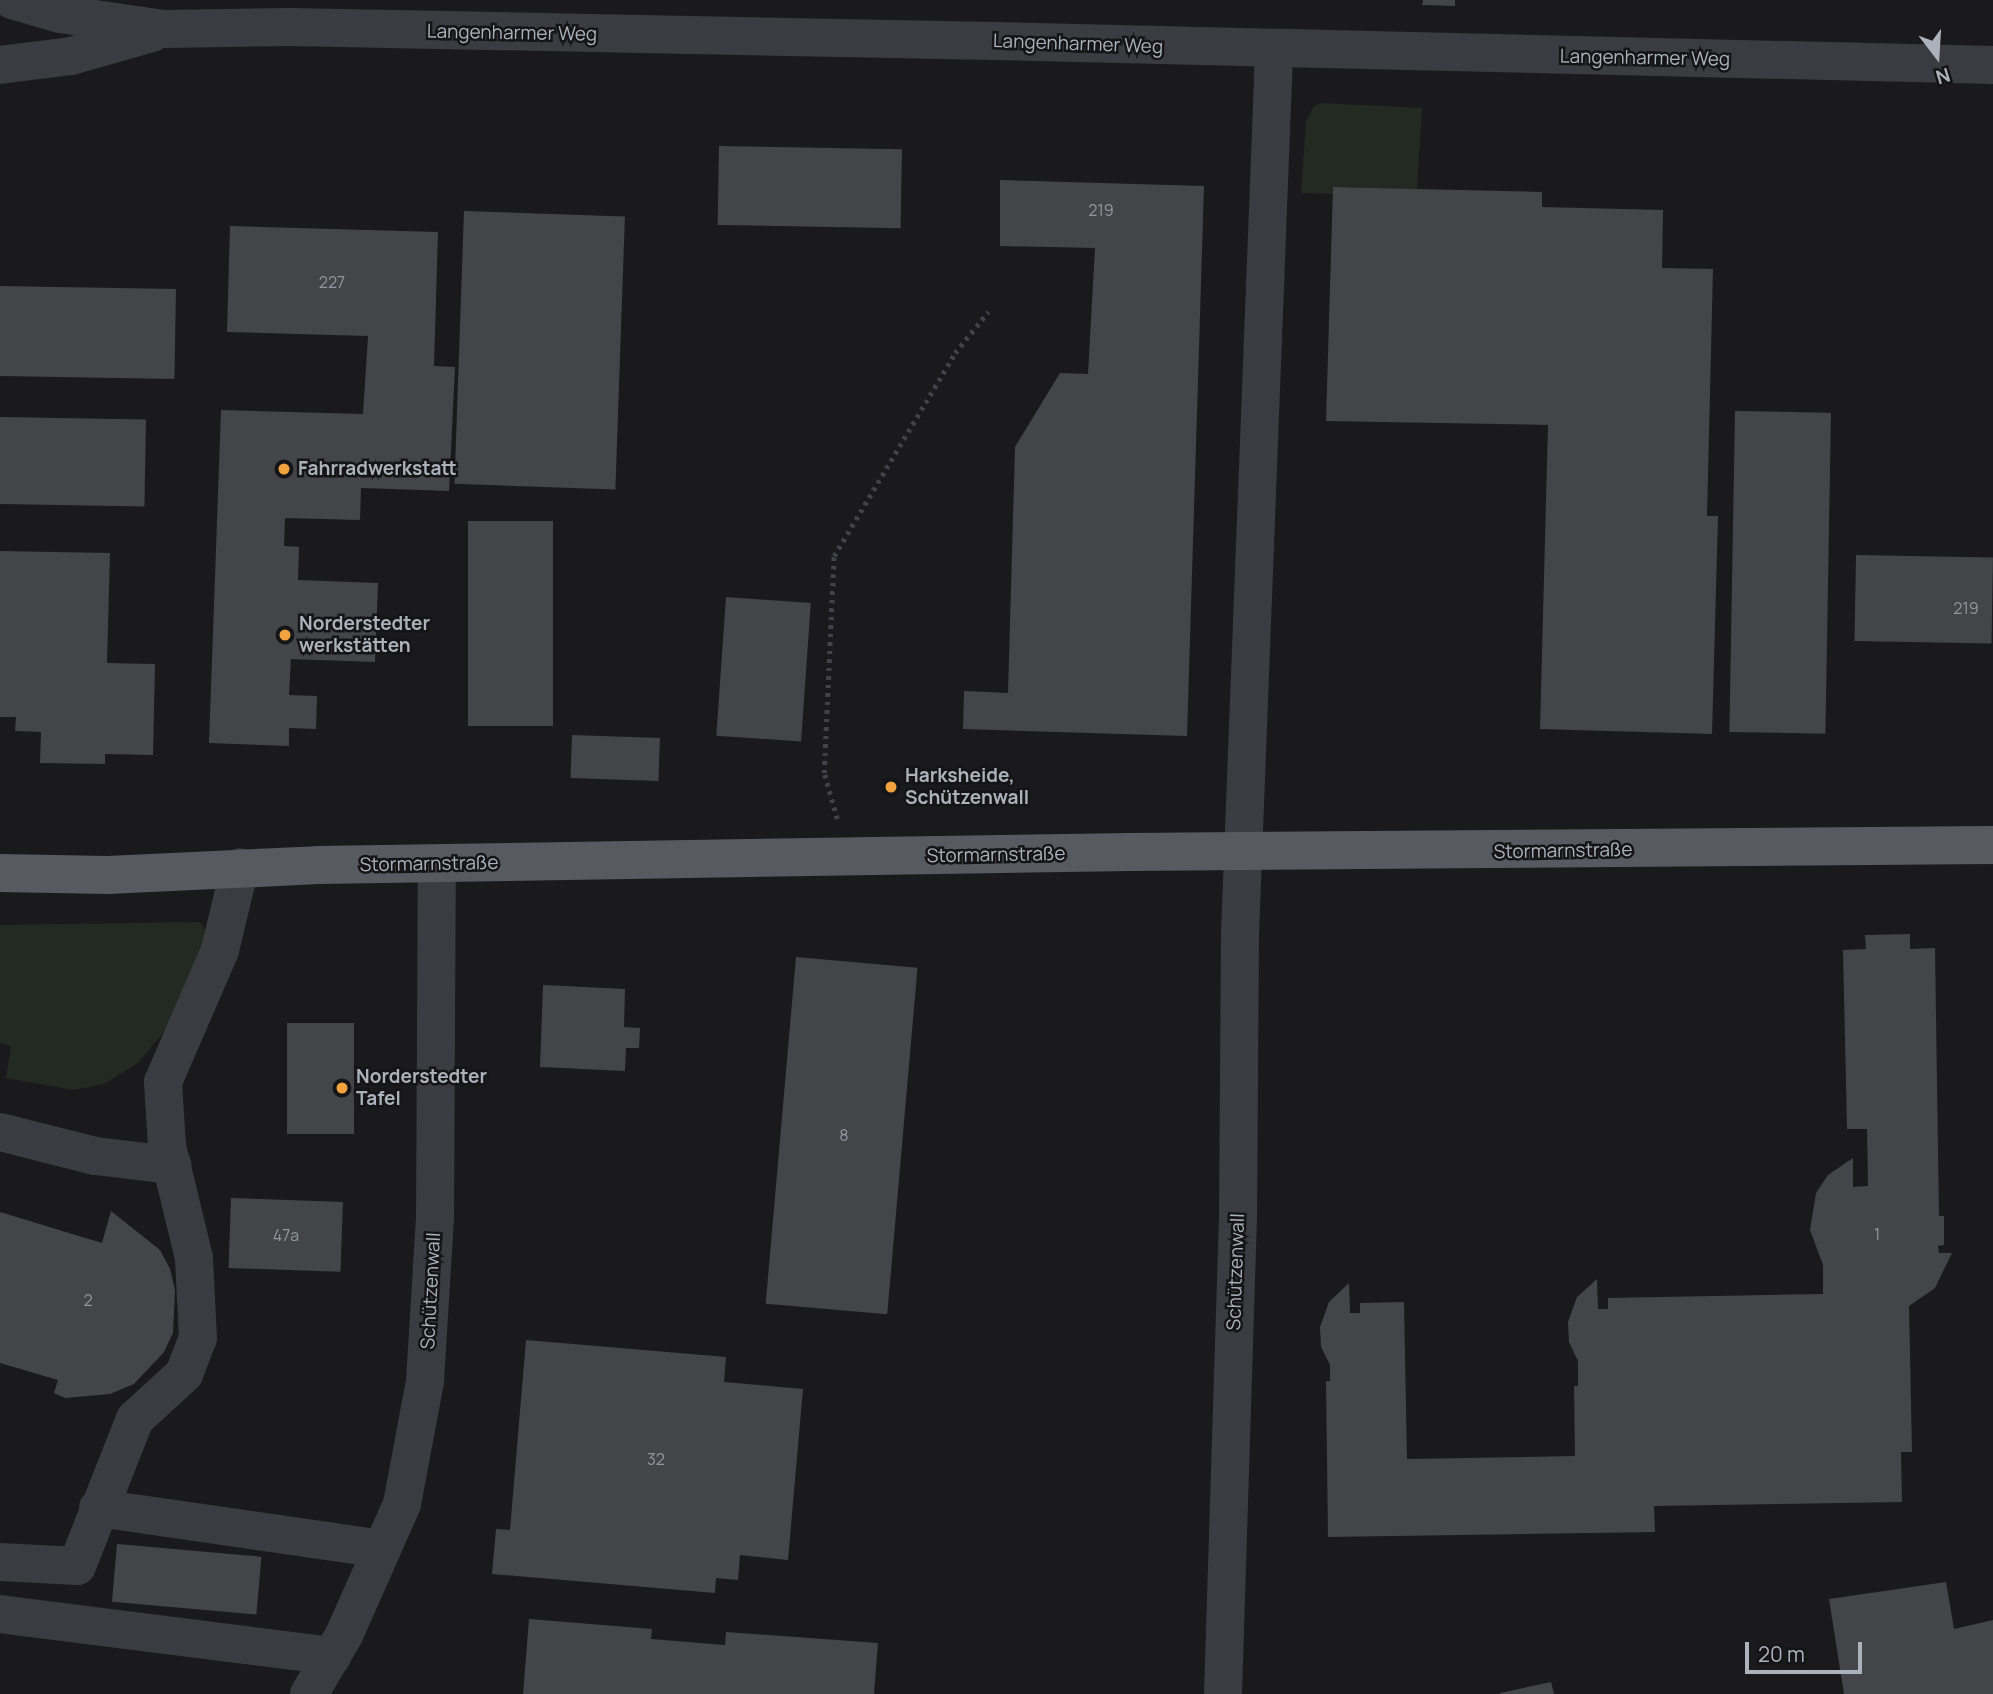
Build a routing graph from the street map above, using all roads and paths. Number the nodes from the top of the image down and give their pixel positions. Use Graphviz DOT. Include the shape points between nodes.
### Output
graph roads {
  1 [pos="12,0"];
  2 [pos="164,29"];
  3 [pos="1274,51"];
  4 [pos="0,65"];
  5 [pos="1993,65"];
  6 [pos="988,312"];
  7 [pos="1993,845"];
  8 [pos="1245,851"];
  9 [pos="848,857"];
  10 [pos="437,864"];
  11 [pos="240,867"];
  12 [pos="0,873"];
  13 [pos="0,1132"];
  14 [pos="172,1164"];
  15 [pos="98,1508"];
  16 [pos="382,1549"];
  17 [pos="0,1562"];
  18 [pos="0,1614"];
  19 [pos="332,1656"];
  20 [pos="309,1694"];
  21 [pos="1223,1694"];
  1 -- 2 [label="street, Langenharmer Weg" via="60,15"];
  2 -- 3 [label="street, Langenharmer Weg" via="290,27"];
  2 -- 4 [label="street, Langenharmer Weg" via="71,56"];
  3 -- 5 [label="street, Langenharmer Weg"];
  3 -- 8 [label="street, Schützenwall"];
  6 -- 9 [label="path" via="955,352 834,555 824,773"];
  7 -- 8 [label="main road, Stormarnstraße"];
  8 -- 9 [label="main road, Stormarnstraße"];
  8 -- 21 [label="street, Schützenwall"];
  9 -- 10 [label="main road, Stormarnstraße"];
  10 -- 11 [label="main road, Stormarnstraße"];
  10 -- 16 [label="street, Schützenwall" via="435,1219 425,1381 402,1504"];
  11 -- 12 [label="main road, Stormarnstraße" via="108,875"];
  11 -- 14 [label="street" via="220,950 163,1082"];
  13 -- 14 [label="street" via="95,1156"];
  14 -- 15 [label="street" via="194,1258 198,1338 184,1374 135,1419"];
  15 -- 16 [label="street"];
  15 -- 17 [label="street" via="77,1566"];
  16 -- 19 [label="street, Schützenwall"];
  18 -- 19 [label="street"];
  19 -- 20 [label="street, Schützenwall"];
}
